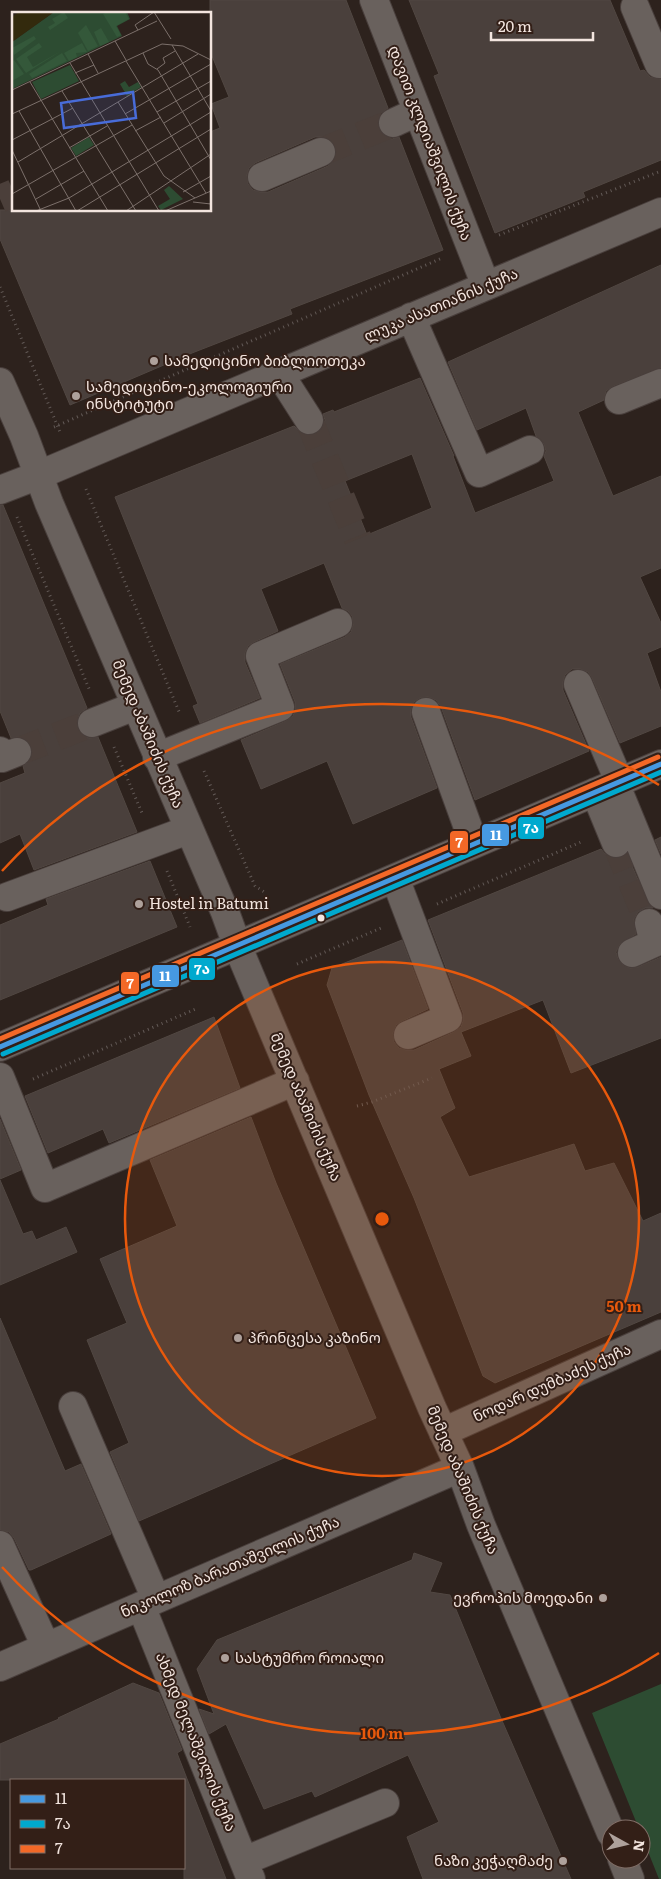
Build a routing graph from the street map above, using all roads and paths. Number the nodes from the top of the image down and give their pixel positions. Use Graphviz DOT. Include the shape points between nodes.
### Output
graph roads {
  1 [pos="374,0"];
  2 [pos="635,7"];
  3 [pos="658,64"];
  4 [pos="321,152"];
  5 [pos="661,171"];
  6 [pos="262,177"];
  7 [pos="661,212"];
  8 [pos="491,238"];
  9 [pos="451,254"];
  10 [pos="486,286"];
  11 [pos="0,287"];
  12 [pos="411,317"];
  13 [pos="279,373"];
  14 [pos="0,382"];
  15 [pos="661,383"];
  16 [pos="619,400"];
  17 [pos="309,420"];
  18 [pos="530,450"];
  19 [pos="39,475"];
  20 [pos="0,490"];
  21 [pos="338,623"];
  22 [pos="578,684"];
  23 [pos="136,706"];
  24 [pos="426,712"];
  25 [pos="92,722"];
  26 [pos="192,742"];
  27 [pos="157,757"];
  28 [pos="661,764"];
  29 [pos="610,786"];
  30 [pos="188,830"];
  31 [pos="613,836"];
  32 [pos="474,844"];
  33 [pos="395,878"];
  34 [pos="266,893"];
  35 [pos="661,895"];
  36 [pos="7,897"];
  37 [pos="409,916"];
  38 [pos="648,923"];
  39 [pos="237,946"];
  40 [pos="632,952"];
  41 [pos="297,964"];
  42 [pos="198,1008"];
  43 [pos="408,1035"];
  44 [pos="0,1047"];
  45 [pos="432,1078"];
  46 [pos="294,1081"];
  47 [pos="3,1084"];
  48 [pos="357,1106"];
  49 [pos="661,1334"];
  50 [pos="73,1406"];
  51 [pos="442,1432"];
  52 [pos="460,1468"];
  53 [pos="0,1545"];
  54 [pos="148,1603"];
  55 [pos="46,1647"];
  56 [pos="0,1666"];
  57 [pos="385,1803"];
  58 [pos="605,1819"];
  59 [pos="247,1870"];
  1 -- 10 [label="street, დავით კლდიაშვილის ქუჩა" via="405,117"];
  2 -- 3 [label="street"];
  4 -- 6 [label="street"];
  5 -- 8 [label="path"];
  7 -- 10 [label="street, ლუკა ასათიანის ქუჩა"];
  9 -- 11 [label="path" via="58,426"];
  10 -- 12 [label="street, ლუკა ასათიანის ქუჩა"];
  12 -- 13 [label="street, ლუკა ასათიანის ქუჩა"];
  12 -- 18 [label="street" via="479,472"];
  13 -- 17 [label="street"];
  13 -- 19 [label="street, ლუკა ასათიანის ქუჩა"];
  14 -- 19 [label="street, მემედ აბაშიძის ქუჩა"];
  15 -- 16 [label="street"];
  19 -- 20 [label="street, ლუკა ასათიანის ქუჩა"];
  19 -- 23 [label="street, მემედ აბაშიძის ქუჩა"];
  21 -- 26 [label="street" via="260,656 280,707"];
  22 -- 29 [label="street"];
  23 -- 25 [label="street"];
  23 -- 27 [label="street, მემედ აბაშიძის ქუჩა"];
  24 -- 32 [label="street"];
  26 -- 27 [label="street"];
  26 -- 34 [label="path" via="255,886"];
  27 -- 30 [label="street, მემედ აბაშიძის ქუჩა"];
  28 -- 29 [label="street"];
  29 -- 31 [label="street"];
  29 -- 32 [label="street"];
  29 -- 35 [label="street"];
  30 -- 36 [label="street"];
  30 -- 39 [label="street, მემედ აბაშიძის ქუჩა"];
  31 -- 37 [label="path"];
  32 -- 33 [label="street"];
  33 -- 37 [label="street"];
  33 -- 39 [label="street"];
  37 -- 41 [label="path"];
  37 -- 43 [label="street" via="448,1018"];
  38 -- 40 [label="street" via="654,943"];
  39 -- 44 [label="street"];
  39 -- 46 [label="street, მემედ აბაშიძის ქუჩა"];
  42 -- 47 [label="path"];
  45 -- 48 [label="path"];
  46 -- 47 [label="street" via="45,1188"];
  46 -- 51 [label="street, მემედ აბაშიძის ქუჩა"];
  49 -- 51 [label="street, ნოდარ დუმბაძეს ქუჩა"];
  50 -- 54 [label="street, ახმედ მელაშვილის ქუჩა"];
  51 -- 52 [label="street, მემედ აბაშიძის ქუჩა"];
  52 -- 54 [label="street, ნიკოლოზ ბარათაშვილის ქუჩა"];
  52 -- 58 [label="street, მემედ აბაშიძის ქუჩა"];
  53 -- 55 [label="street"];
  54 -- 55 [label="street, ნიკოლოზ ბარათაშვილის ქუჩა"];
  54 -- 59 [label="street, ახმედ მელაშვილის ქუჩა"];
  55 -- 56 [label="street, ნიკოლოზ ბარათაშვილის ქუჩა"];
  57 -- 59 [label="street"];
}
